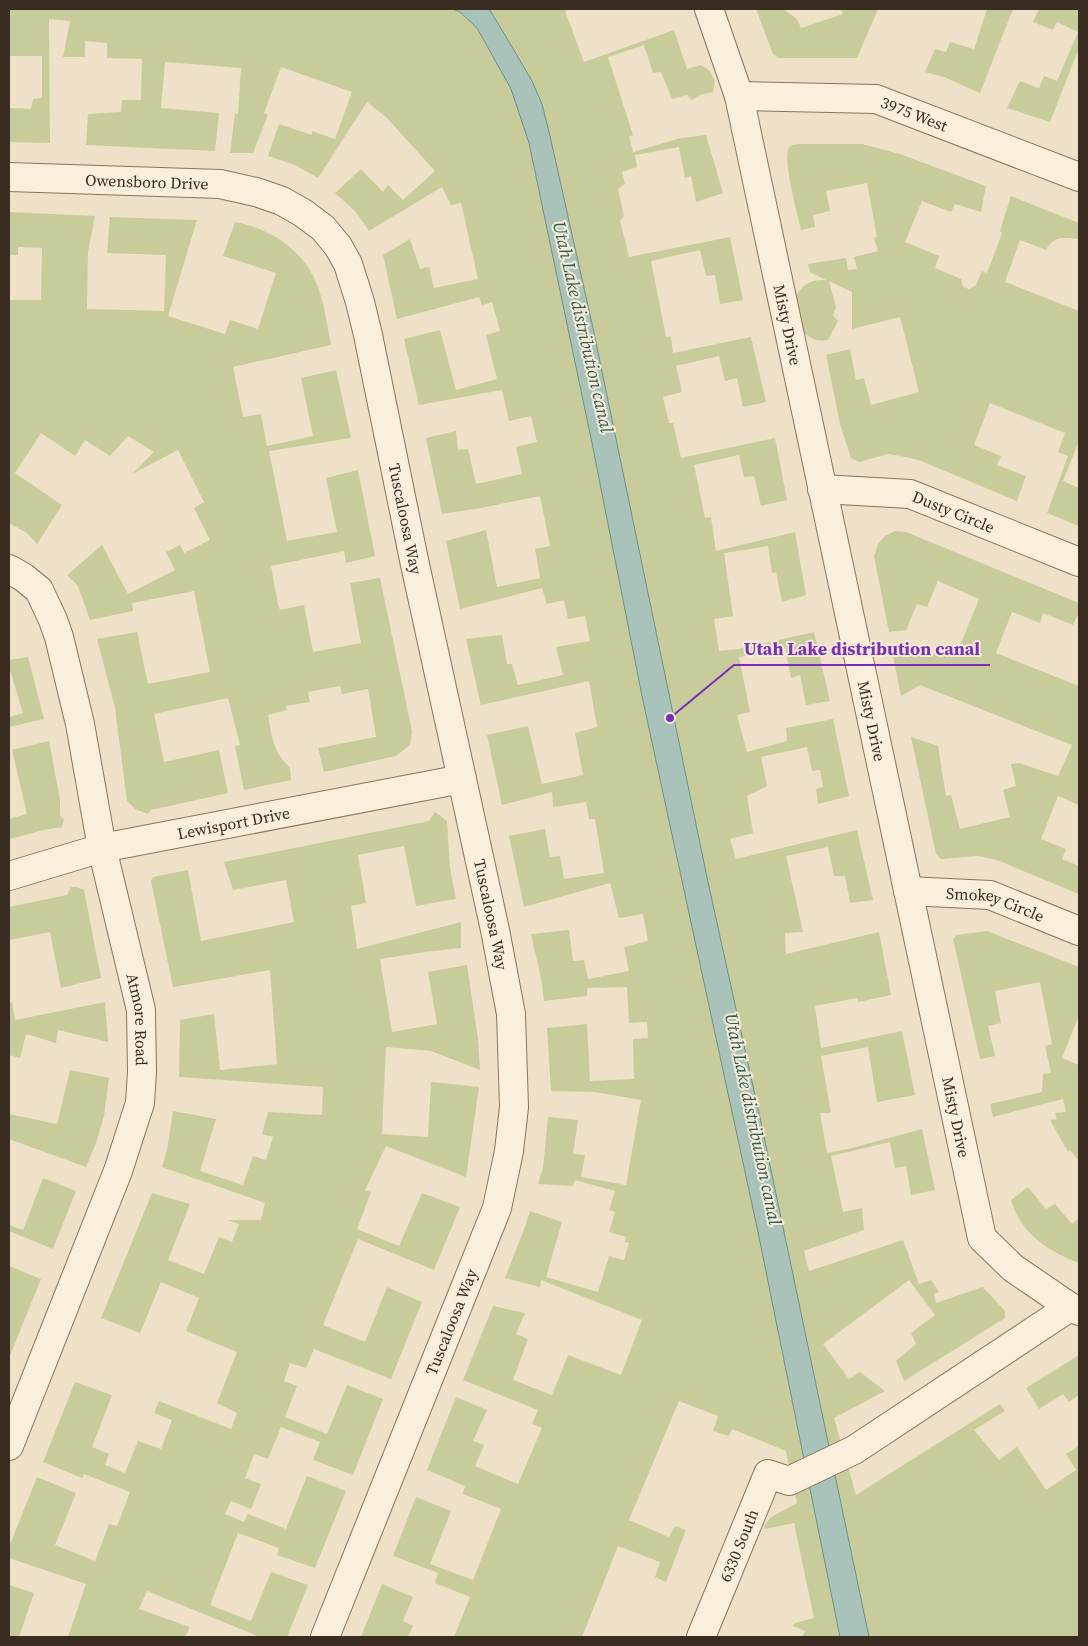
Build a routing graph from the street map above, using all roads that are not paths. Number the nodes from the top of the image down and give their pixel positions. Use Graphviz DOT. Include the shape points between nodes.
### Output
graph roads {
  1 [pos="709,9"];
  2 [pos="740,96"];
  3 [pos="9,177"];
  4 [pos="1079,177"];
  5 [pos="282,201"];
  6 [pos="822,489"];
  7 [pos="1079,562"];
  8 [pos="20,576"];
  9 [pos="462,779"];
  10 [pos="102,848"];
  11 [pos="9,876"];
  12 [pos="908,891"];
  13 [pos="1079,931"];
  14 [pos="1075,1309"];
  15 [pos="9,1446"];
  16 [pos="790,1481"];
  17 [pos="325,1637"];
  18 [pos="701,1637"];
  1 -- 2 [label="street, Misty Drive"];
  2 -- 4 [label="street, 3975 West" via="876,99"];
  2 -- 6 [label="street, Misty Drive"];
  3 -- 5 [label="street, Owensboro Drive" via="220,184"];
  5 -- 9 [label="street, Tuscaloosa Way" via="323,228 338,246 348,264 360,302"];
  6 -- 7 [label="street, Dusty Circle" via="910,494"];
  6 -- 12 [label="street, Misty Drive"];
  8 -- 10 [label="street, Atmore Road" via="39,590 59,637 80,724"];
  9 -- 10 [label="street, Lewisport Drive"];
  9 -- 17 [label="street, Tuscaloosa Way" via="512,1014 514,1107 509,1151 497,1208"];
  10 -- 11 [label="street, Lewisport Drive"];
  10 -- 15 [label="street, Atmore Road" via="141,1010 140,1103 118,1171"];
  12 -- 13 [label="street, Smokey Circle" via="990,895"];
  12 -- 14 [label="street, Misty Drive" via="982,1238 1013,1268"];
  14 -- 16 [label="street, Misty Drive" via="854,1450"];
  16 -- 18 [label="street, 6330 South" via="768,1474"];
}
